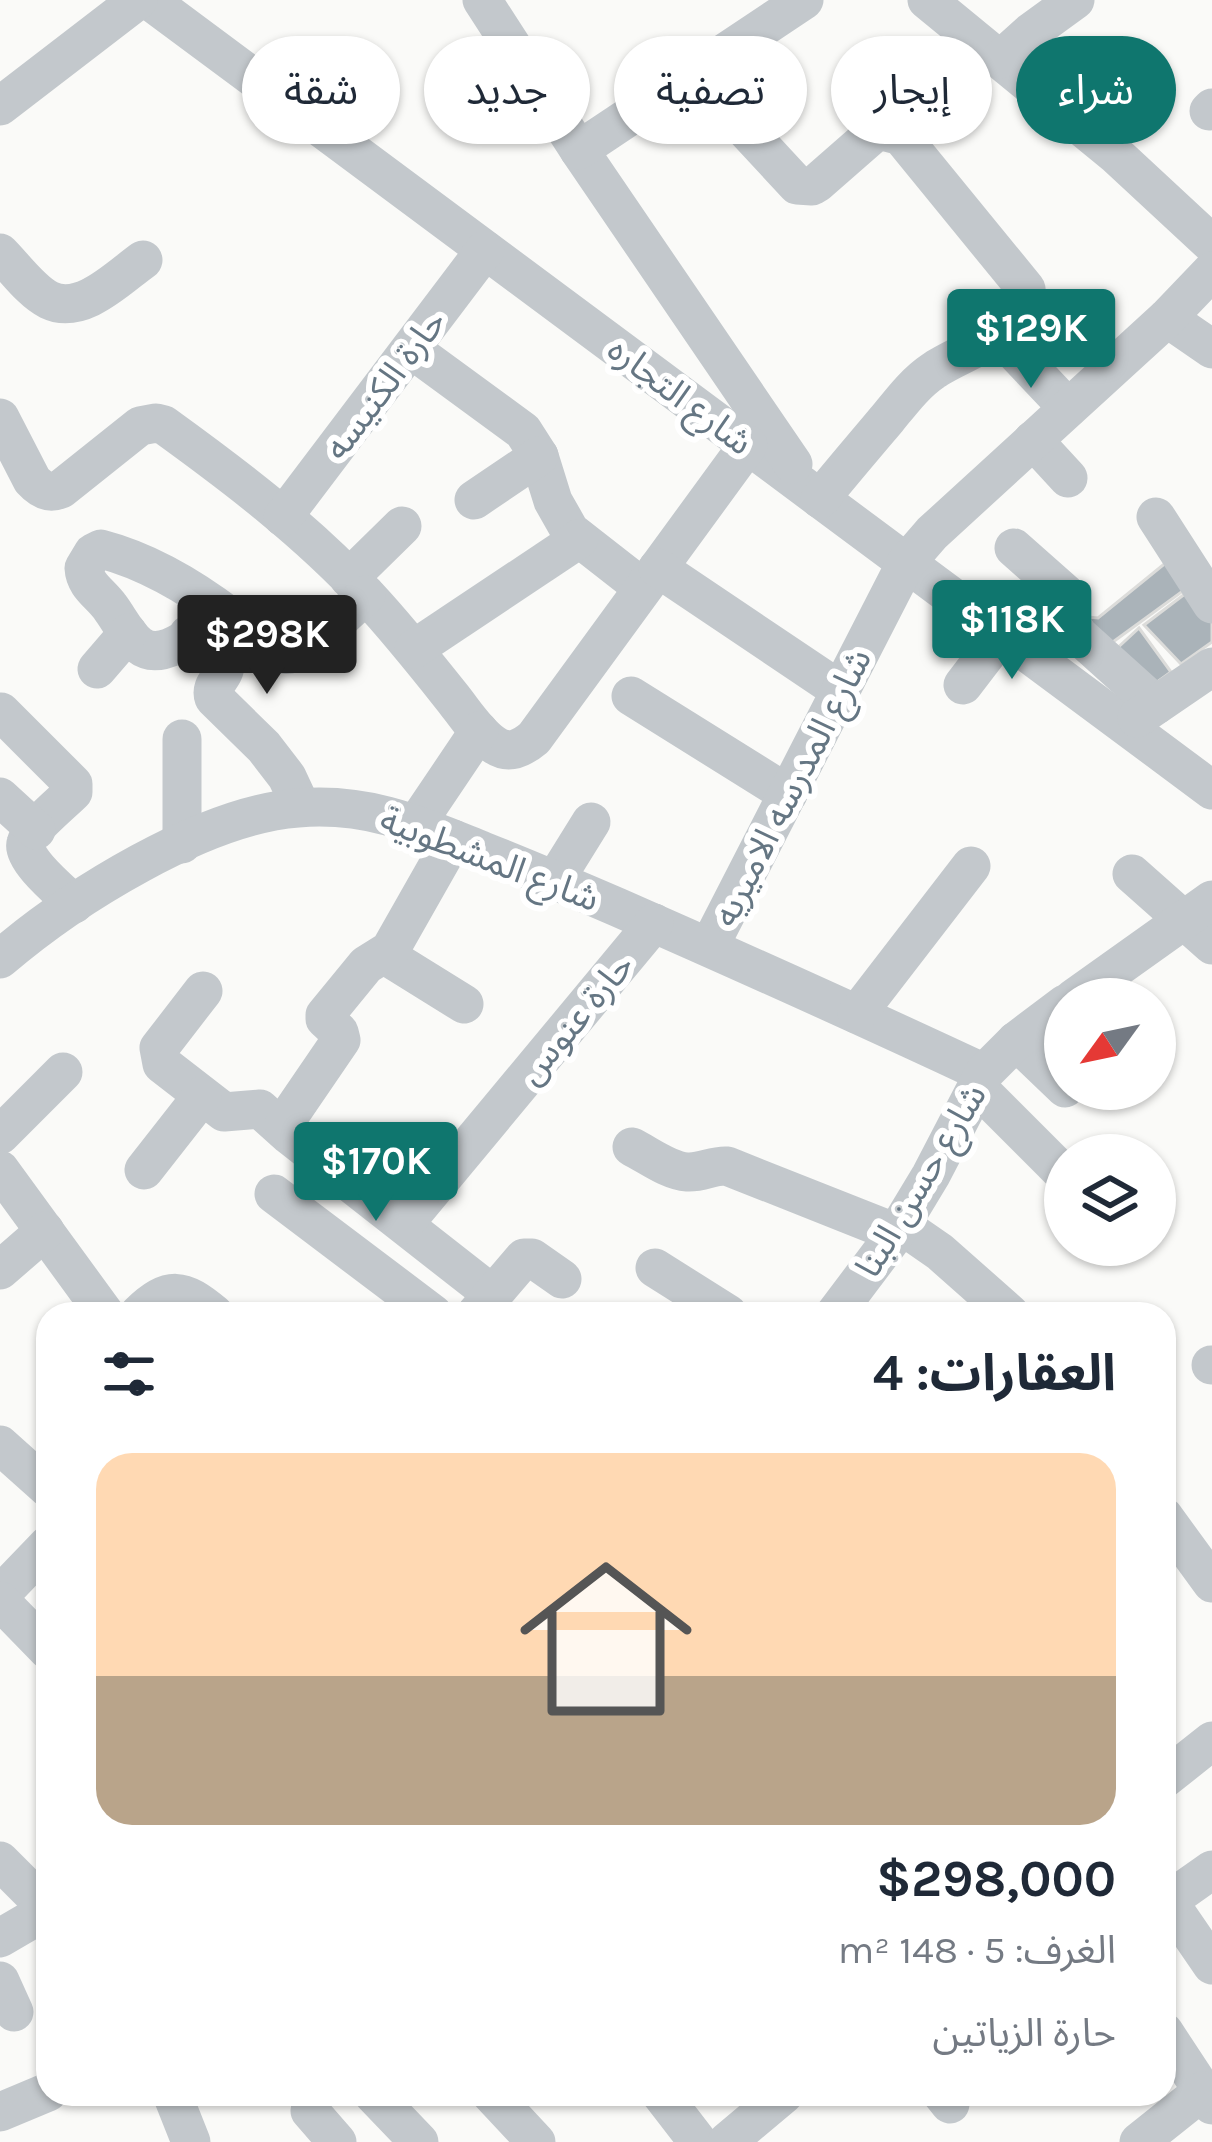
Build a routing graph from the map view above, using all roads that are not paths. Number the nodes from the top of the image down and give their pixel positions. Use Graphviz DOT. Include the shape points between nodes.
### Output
graph roads {
  1 [pos="138,0"];
  2 [pos="149,0"];
  3 [pos="482,0"];
  4 [pos="804,0"];
  5 [pos="927,0"];
  6 [pos="1075,0"];
  7 [pos="750,36"];
  8 [pos="1001,59"];
  9 [pos="0,106"];
  10 [pos="614,126"];
  11 [pos="759,144"];
  12 [pos="578,150"];
  13 [pos="1212,244"];
  14 [pos="485,250"];
  15 [pos="0,253"];
  16 [pos="143,260"];
  17 [pos="1212,271"];
  18 [pos="1167,318"];
  19 [pos="998,334"];
  20 [pos="411,349"];
  21 [pos="1212,349"];
  22 [pos="1068,408"];
  23 [pos="0,418"];
  24 [pos="1033,440"];
  25 [pos="748,445"];
  26 [pos="539,456"];
  27 [pos="1068,478"];
  28 [pos="816,496"];
  29 [pos="474,500"];
  30 [pos="283,517"];
  31 [pos="1156,517"];
  32 [pos="401,526"];
  33 [pos="579,539"];
  34 [pos="1014,548"];
  35 [pos="906,563"];
  36 [pos="650,578"];
  37 [pos="358,586"];
  38 [pos="1212,604"];
  39 [pos="223,612"];
  40 [pos="128,632"];
  41 [pos="1002,634"];
  42 [pos="188,635"];
  43 [pos="414,649"];
  44 [pos="1212,667"];
  45 [pos="97,669"];
  46 [pos="963,685"];
  47 [pos="841,691"];
  48 [pos="631,696"];
  49 [pos="2,712"];
  50 [pos="1141,716"];
  51 [pos="479,730"];
  52 [pos="182,739"];
  53 [pos="1212,790"];
  54 [pos="788,794"];
  55 [pos="0,796"];
  56 [pos="301,808"];
  57 [pos="591,822"];
  58 [pos="417,823"];
  59 [pos="36,830"];
  60 [pos="453,838"];
  61 [pos="182,844"];
  62 [pos="971,866"];
  63 [pos="1132,874"];
  64 [pos="555,880"];
  65 [pos="74,904"];
  66 [pos="1203,922"];
  67 [pos="654,923"];
  68 [pos="709,947"];
  69 [pos="385,956"];
  70 [pos="0,959"];
  71 [pos="1108,978"];
  72 [pos="203,991"];
  73 [pos="464,1004"];
  74 [pos="856,1014"];
  75 [pos="1044,1020"];
  76 [pos="1016,1041"];
  77 [pos="1044,1067"];
  78 [pos="63,1072"];
  79 [pos="980,1080"];
  80 [pos="202,1096"];
  81 [pos="285,1129"];
  82 [pos="0,1135"];
  83 [pos="632,1147"];
  84 [pos="1044,1152"];
  85 [pos="0,1170"];
  86 [pos="144,1170"];
  87 [pos="274,1194"];
  88 [pos="404,1224"];
  89 [pos="898,1229"];
  90 [pos="45,1231"];
  91 [pos="656,1268"];
  92 [pos="0,1270"];
  93 [pos="562,1279"];
  94 [pos="95,1302"];
  95 [pos="152,1302"];
  96 [pos="199,1302"];
  97 [pos="418,1302"];
  98 [pos="482,1302"];
  99 [pos="486,1302"];
  100 [pos="709,1302"];
  101 [pos="844,1302"];
  102 [pos="990,1302"];
  103 [pos="0,1445"];
  104 [pos="36,1477"];
  105 [pos="1176,1534"];
  106 [pos="36,1558"];
  107 [pos="1212,1583"];
  108 [pos="0,1598"];
  109 [pos="36,1637"];
  110 [pos="1212,1741"];
  111 [pos="1176,1770"];
  112 [pos="0,1861"];
  113 [pos="1212,1870"];
  114 [pos="1176,1892"];
  115 [pos="36,1898"];
  116 [pos="1176,1913"];
  117 [pos="36,1917"];
  118 [pos="0,1938"];
  119 [pos="1212,1965"];
  120 [pos="1176,2050"];
  121 [pos="36,2098"];
  122 [pos="1209,2101"];
  123 [pos="177,2106"];
  124 [pos="384,2106"];
  125 [pos="670,2106"];
  126 [pos="770,2106"];
  127 [pos="310,2111"];
  128 [pos="0,2116"];
  129 [pos="7,2142"];
  130 [pos="191,2142"];
  131 [pos="337,2142"];
  132 [pos="419,2142"];
  133 [pos="698,2142"];
  134 [pos="727,2142"];
  135 [pos="1139,2142"];
  1 -- 9 [label="street"];
  2 -- 14 [label="street, شارع التجاره"];
  3 -- 12 [label="street"];
  4 -- 7 [label="street"];
  5 -- 8 [label="street"];
  6 -- 8 [label="street"];
  8 -- 13 [label="street"];
  10 -- 12 [label="street"];
  11 -- 19 [label="street" via="797,185 812,186 873,134 901,136 1026,289 1022,314"];
  12 -- 28 [label="street"];
  14 -- 20 [label="street, حارة الكنيسه"];
  14 -- 25 [label="street, شارع التجاره"];
  15 -- 16 [label="street" via="60,304 87,299"];
  17 -- 18 [label="street, شارع المدرسه الاميريه"];
  18 -- 21 [label="street"];
  18 -- 22 [label="street, شارع المدرسه الاميريه"];
  19 -- 22 [label="street"];
  19 -- 28 [label="street" via="914,386"];
  20 -- 26 [label="street" via="512,421"];
  20 -- 30 [label="street, حارة الكنيسه"];
  22 -- 24 [label="street, شارع المدرسه الاميريه"];
  23 -- 30 [label="street" via="46,491 61,489 140,426 156,423"];
  24 -- 27 [label="street"];
  24 -- 35 [label="street, شارع المدرسه الاميريه"];
  25 -- 28 [label="street, شارع التجاره"];
  25 -- 36 [label="street"];
  26 -- 29 [label="street"];
  26 -- 33 [label="street" via="560,517"];
  28 -- 35 [label="street, شارع التجاره"];
  30 -- 37 [label="street"];
  31 -- 38 [label="street"];
  32 -- 37 [label="street"];
  33 -- 36 [label="street"];
  33 -- 43 [label="street"];
  34 -- 50 [label="street" via="1066,594 1076,633"];
  35 -- 41 [label="street, شارع التجاره"];
  35 -- 47 [label="street, شارع المدرسه الاميريه"];
  36 -- 47 [label="street"];
  36 -- 51 [label="street" via="534,739 510,751"];
  37 -- 39 [label="street" via="302,650 285,654"];
  37 -- 43 [label="street"];
  39 -- 40 [label="street" via="101,549 84,576"];
  39 -- 42 [label="street"];
  40 -- 42 [label="street" via="157,652"];
  40 -- 45 [label="street"];
  41 -- 46 [label="street"];
  41 -- 50 [label="street, شارع التجاره"];
  42 -- 56 [label="street" via="225,664 214,698 265,747"];
  43 -- 51 [label="street"];
  44 -- 50 [label="street"];
  47 -- 54 [label="street, شارع المدرسه الاميريه"];
  48 -- 54 [label="street"];
  49 -- 59 [label="street" via="73,784"];
  50 -- 53 [label="street, شارع التجاره"];
  51 -- 58 [label="street"];
  52 -- 61 [label="street"];
  54 -- 68 [label="street, شارع المدرسه الاميريه"];
  55 -- 59 [label="street"];
  56 -- 58 [label="street, شارع المشطوبية" via="346,807"];
  56 -- 61 [label="street, شارع المشطوبية" via="239,820"];
  57 -- 64 [label="street"];
  58 -- 60 [label="street, شارع المشطوبية"];
  59 -- 65 [label="street" via="26,854"];
  60 -- 64 [label="street, شارع المشطوبية"];
  60 -- 69 [label="street"];
  61 -- 65 [label="street, شارع المشطوبية"];
  62 -- 74 [label="street"];
  63 -- 66 [label="street"];
  64 -- 67 [label="street, شارع المشطوبية"];
  65 -- 70 [label="street, شارع المشطوبية"];
  66 -- 71 [label="street"];
  67 -- 68 [label="street, شارع المشطوبية"];
  67 -- 88 [label="street, حارة عنوس"];
  68 -- 74 [label="street, شارع المشطوبية"];
  69 -- 73 [label="street"];
  69 -- 81 [label="street" via="366,965 326,1015 340,1040"];
  72 -- 80 [label="street" via="158,1053"];
  74 -- 79 [label="street, شارع المشطوبية"];
  75 -- 76 [label="street, شارع حسن البنا"];
  76 -- 77 [label="street"];
  76 -- 79 [label="street, شارع حسن البنا"];
  78 -- 82 [label="street"];
  79 -- 84 [label="street"];
  79 -- 89 [label="street, شارع حسن البنا"];
  80 -- 81 [label="street" via="224,1112 260,1108"];
  80 -- 86 [label="street"];
  81 -- 88 [label="street"];
  83 -- 89 [label="street" via="681,1172 727,1166"];
  85 -- 90 [label="street"];
  87 -- 97 [label="street"];
  88 -- 98 [label="street"];
  89 -- 101 [label="street, شارع حسن البنا"];
  89 -- 102 [label="street" via="940,1252"];
  90 -- 92 [label="street"];
  90 -- 94 [label="street"];
  91 -- 100 [label="street"];
  93 -- 99 [label="street" via="524,1258"];
  95 -- 96 [label="street" via="180,1292"];
  103 -- 104 [label="street"];
  105 -- 107 [label="street"];
  106 -- 108 [label="street"];
  108 -- 109 [label="street"];
  110 -- 111 [label="street"];
  112 -- 115 [label="street"];
  113 -- 114 [label="street"];
  116 -- 119 [label="street"];
  117 -- 118 [label="street"];
  120 -- 122 [label="street"];
  121 -- 128 [label="street"];
  122 -- 135 [label="street"];
  123 -- 130 [label="street"];
  124 -- 132 [label="street"];
  125 -- 133 [label="street"];
  126 -- 134 [label="street"];
  127 -- 131 [label="street"];
  128 -- 129 [label="street"];
}
